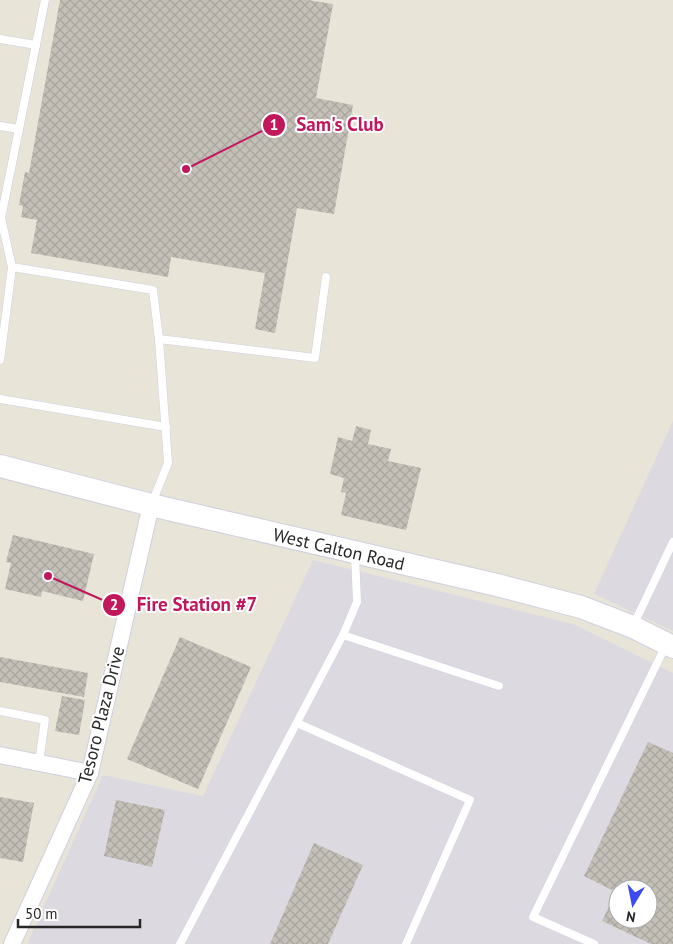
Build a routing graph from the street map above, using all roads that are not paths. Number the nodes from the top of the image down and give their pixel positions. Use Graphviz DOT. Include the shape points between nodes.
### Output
graph roads {
  1 [pos="45,0"];
  2 [pos="0,39"];
  3 [pos="36,45"];
  4 [pos="0,126"];
  5 [pos="19,129"];
  6 [pos="12,267"];
  7 [pos="326,277"];
  8 [pos="159,339"];
  9 [pos="0,360"];
  10 [pos="0,399"];
  11 [pos="166,427"];
  12 [pos="0,466"];
  13 [pos="151,505"];
  14 [pos="673,542"];
  15 [pos="355,552"];
  16 [pos="633,627"];
  17 [pos="343,635"];
  18 [pos="670,645"];
  19 [pos="499,686"];
  20 [pos="0,711"];
  21 [pos="297,723"];
  22 [pos="0,754"];
  23 [pos="39,762"];
  24 [pos="90,773"];
  25 [pos="12,944"];
  26 [pos="180,944"];
  27 [pos="406,944"];
  28 [pos="594,944"];
  1 -- 3 [label="lane"];
  2 -- 3 [label="lane"];
  3 -- 5 [label="lane"];
  4 -- 5 [label="lane"];
  5 -- 6 [label="lane" via="1,218"];
  6 -- 8 [label="lane" via="154,290"];
  6 -- 9 [label="lane"];
  7 -- 8 [label="lane" via="315,358"];
  8 -- 11 [label="lane"];
  10 -- 11 [label="lane"];
  11 -- 13 [label="lane" via="168,463"];
  12 -- 13 [label="main road, West Calton Road"];
  13 -- 15 [label="main road, West Calton Road"];
  13 -- 24 [label="street, Tesoro Plaza Drive"];
  14 -- 16 [label="lane"];
  15 -- 16 [label="main road, West Calton Road" via="581,607"];
  15 -- 17 [label="lane" via="356,602"];
  16 -- 18 [label="main road, West Calton Road"];
  17 -- 19 [label="lane"];
  17 -- 21 [label="lane"];
  18 -- 28 [label="lane" via="533,917"];
  20 -- 23 [label="lane" via="45,720"];
  21 -- 26 [label="lane"];
  21 -- 27 [label="lane" via="470,800"];
  22 -- 23 [label="street"];
  23 -- 24 [label="street"];
  24 -- 25 [label="street, Tesoro Plaza Drive"];
}
